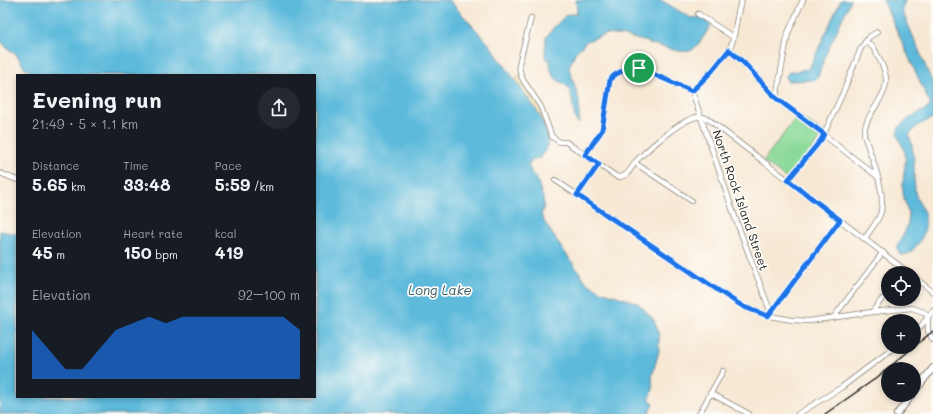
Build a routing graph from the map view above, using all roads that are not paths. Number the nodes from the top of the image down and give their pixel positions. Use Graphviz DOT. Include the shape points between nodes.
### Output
graph roads {
  1 [pos="742,0"];
  2 [pos="803,0"];
  3 [pos="698,14"];
  4 [pos="531,18"];
  5 [pos="877,32"];
  6 [pos="733,37"];
  7 [pos="865,42"];
  8 [pos="729,50"];
  9 [pos="692,91"];
  10 [pos="776,98"];
  11 [pos="701,116"];
  12 [pos="824,134"];
  13 [pos="585,155"];
  14 [pos="635,163"];
  15 [pos="599,164"];
  16 [pos="0,173"];
  17 [pos="878,177"];
  18 [pos="16,180"];
  19 [pos="554,180"];
  20 [pos="788,180"];
  21 [pos="577,195"];
  22 [pos="692,201"];
  23 [pos="840,220"];
  24 [pos="865,238"];
  25 [pos="883,252"];
  26 [pos="900,266"];
  27 [pos="921,283"];
  28 [pos="933,292"];
  29 [pos="881,300"];
  30 [pos="933,311"];
  31 [pos="872,312"];
  32 [pos="768,316"];
  33 [pos="928,317"];
  34 [pos="833,318"];
  35 [pos="921,326"];
  36 [pos="933,340"];
  37 [pos="886,354"];
  38 [pos="933,368"];
  39 [pos="723,371"];
  40 [pos="921,383"];
  41 [pos="710,393"];
  42 [pos="906,402"];
  43 [pos="699,414"];
  44 [pos="749,414"];
  45 [pos="798,414"];
  46 [pos="897,414"];
  1 -- 6 [label="street"];
  2 -- 10 [label="street" via="788,33"];
  3 -- 6 [label="street"];
  4 -- 13 [label="street" via="519,64 521,76 541,106 552,137 566,142"];
  5 -- 7 [label="street"];
  6 -- 8 [label="street"];
  7 -- 12 [label="street"];
  7 -- 17 [label="street" via="875,50 886,78 886,86 864,129"];
  8 -- 9 [label="street"];
  8 -- 10 [label="street"];
  9 -- 11 [label="street, North Rock Island Street"];
  9 -- 13 [label="street" via="639,68 615,74 610,80 602,130"];
  10 -- 12 [label="street"];
  11 -- 14 [label="street" via="668,132"];
  11 -- 20 [label="street"];
  11 -- 32 [label="street, North Rock Island Street" via="769,308"];
  12 -- 17 [label="street"];
  12 -- 20 [label="street"];
  13 -- 15 [label="street"];
  14 -- 15 [label="street" via="621,177 617,177"];
  14 -- 22 [label="street"];
  15 -- 21 [label="street"];
  16 -- 18 [label="street"];
  17 -- 24 [label="street" via="881,212"];
  19 -- 21 [label="street"];
  20 -- 23 [label="street"];
  21 -- 32 [label="street" via="728,297 744,307"];
  23 -- 24 [label="street"];
  23 -- 32 [label="street"];
  24 -- 25 [label="street"];
  25 -- 26 [label="street"];
  25 -- 34 [label="street"];
  27 -- 28 [label="street"];
  29 -- 31 [label="street"];
  30 -- 33 [label="street"];
  31 -- 33 [label="street" via="912,308 924,312"];
  31 -- 34 [label="street"];
  32 -- 34 [label="street" via="809,321"];
  33 -- 35 [label="street"];
  33 -- 36 [label="street" via="928,331"];
  37 -- 45 [label="street" via="842,387"];
  38 -- 40 [label="main road"];
  39 -- 41 [label="street"];
  41 -- 43 [label="street"];
  41 -- 44 [label="street"];
  42 -- 46 [label="main road"];
}
